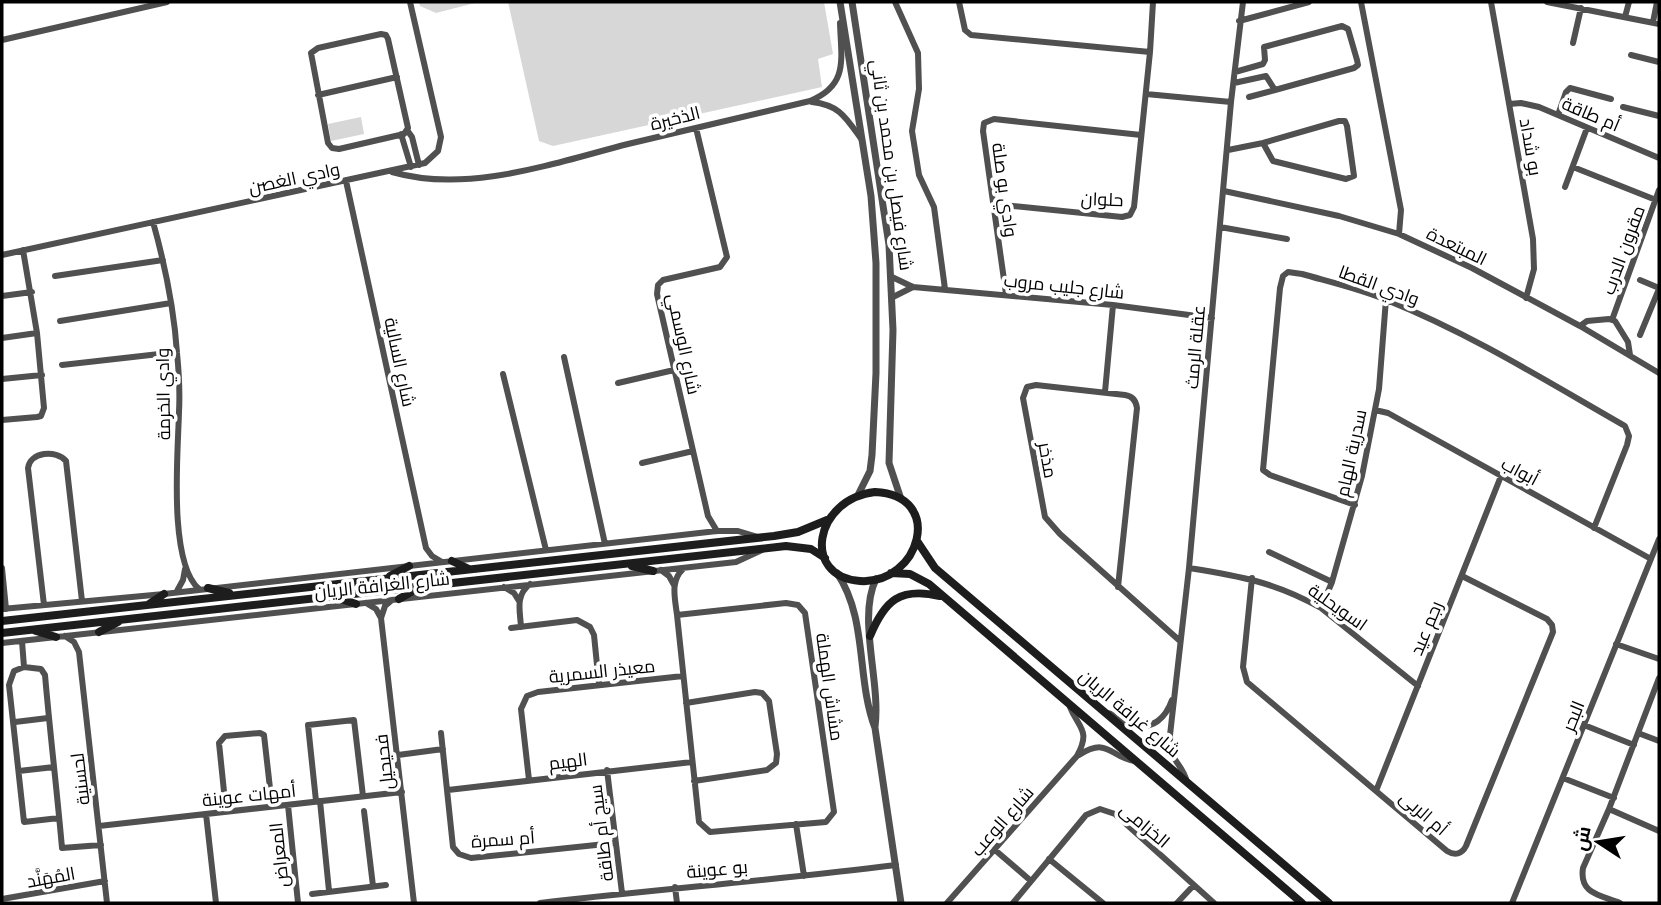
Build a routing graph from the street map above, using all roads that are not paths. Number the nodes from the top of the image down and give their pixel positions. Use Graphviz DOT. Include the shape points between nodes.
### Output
graph roads {
  1 [pos="167,2"];
  2 [pos="410,2"];
  3 [pos="852,2"];
  4 [pos="895,2"];
  5 [pos="959,2"];
  6 [pos="1153,2"];
  7 [pos="1242,2"];
  8 [pos="1310,2"];
  9 [pos="1361,2"];
  10 [pos="1490,2"];
  11 [pos="1547,2"];
  12 [pos="1629,2"];
  13 [pos="1657,2"];
  14 [pos="840,3"];
  15 [pos="1572,4"];
  16 [pos="1581,8"];
  17 [pos="1625,17"];
  18 [pos="1239,21"];
  19 [pos="1656,23"];
  20 [pos="2,40"];
  21 [pos="1573,43"];
  22 [pos="1264,47"];
  23 [pos="1255,50"];
  24 [pos="1150,52"];
  25 [pos="1631,55"];
  26 [pos="1659,62"];
  27 [pos="1235,72"];
  28 [pos="397,77"];
  29 [pos="1234,83"];
  30 [pos="1275,90"];
  31 [pos="1146,94"];
  32 [pos="318,95"];
  33 [pos="1249,97"];
  34 [pos="1611,99"];
  35 [pos="810,101"];
  36 [pos="1231,102"];
  37 [pos="1509,104"];
  38 [pos="1622,107"];
  39 [pos="1558,115"];
  40 [pos="1659,116"];
  41 [pos="696,128"];
  42 [pos="1587,128"];
  43 [pos="404,132"];
  44 [pos="1141,135"];
  45 [pos="862,141"];
  46 [pos="1263,143"];
  47 [pos="1228,150"];
  48 [pos="1659,158"];
  49 [pos="419,165"];
  50 [pos="411,167"];
  51 [pos="1573,167"];
  52 [pos="391,171"];
  53 [pos="346,181"];
  54 [pos="1565,187"];
  55 [pos="1659,190"];
  56 [pos="1224,191"];
  57 [pos="1656,200"];
  58 [pos="993,204"];
  59 [pos="153,222"];
  60 [pos="1220,227"];
  61 [pos="1399,234"];
  62 [pos="1287,239"];
  63 [pos="23,250"];
  64 [pos="2,255"];
  65 [pos="163,260"];
  66 [pos="55,276"];
  67 [pos="892,277"];
  68 [pos="1640,280"];
  69 [pos="913,287"];
  70 [pos="1659,288"];
  71 [pos="946,289"];
  72 [pos="32,292"];
  73 [pos="1006,294"];
  74 [pos="2,296"];
  75 [pos="893,296"];
  76 [pos="1526,298"];
  77 [pos="1386,299"];
  78 [pos="172,303"];
  79 [pos="1114,305"];
  80 [pos="1212,318"];
  81 [pos="1612,320"];
  82 [pos="60,321"];
  83 [pos="1580,326"];
  84 [pos="37,333"];
  85 [pos="1640,335"];
  86 [pos="2,338"];
  87 [pos="177,352"];
  88 [pos="1630,355"];
  89 [pos="564,357"];
  90 [pos="62,365"];
  91 [pos="674,370"];
  92 [pos="1659,373"];
  93 [pos="502,374"];
  94 [pos="42,376"];
  95 [pos="2,379"];
  96 [pos="618,383"];
  97 [pos="1105,392"];
  98 [pos="1376,410"];
  99 [pos="2,421"];
  100 [pos="693,451"];
  101 [pos="642,463"];
  102 [pos="1501,476"];
  103 [pos="858,495"];
  104 [pos="901,499"];
  105 [pos="1355,505"];
  106 [pos="827,520"];
  107 [pos="1594,528"];
  108 [pos="717,531"];
  109 [pos="760,537"];
  110 [pos="1659,539"];
  111 [pos="917,541"];
  112 [pos="605,544"];
  113 [pos="426,548"];
  114 [pos="764,549"];
  115 [pos="545,550"];
  116 [pos="1269,552"];
  117 [pos="825,558"];
  118 [pos="1651,559"];
  119 [pos="452,561"];
  120 [pos="442,562"];
  121 [pos="626,564"];
  122 [pos="414,565"];
  123 [pos="185,567"];
  124 [pos="685,567"];
  125 [pos="2,568"];
  126 [pos="1189,568"];
  127 [pos="469,569"];
  128 [pos="657,571"];
  129 [pos="835,571"];
  130 [pos="891,573"];
  131 [pos="1462,576"];
  132 [pos="386,578"];
  133 [pos="1252,578"];
  134 [pos="876,579"];
  135 [pos="1332,582"];
  136 [pos="530,584"];
  137 [pos="674,584"];
  138 [pos="422,586"];
  139 [pos="504,587"];
  140 [pos="1118,587"];
  141 [pos="204,589"];
  142 [pos="177,591"];
  143 [pos="163,594"];
  144 [pos="235,595"];
  145 [pos="332,596"];
  146 [pos="944,596"];
  147 [pos="396,599"];
  148 [pos="82,601"];
  149 [pos="519,601"];
  150 [pos="366,603"];
  151 [pos="356,604"];
  152 [pos="44,605"];
  153 [pos="147,605"];
  154 [pos="1321,608"];
  155 [pos="4,609"];
  156 [pos="677,615"];
  157 [pos="381,618"];
  158 [pos="123,620"];
  159 [pos="2,621"];
  160 [pos="521,627"];
  161 [pos="511,628"];
  162 [pos="30,629"];
  163 [pos="95,632"];
  164 [pos="2,633"];
  165 [pos="60,636"];
  166 [pos="870,636"];
  167 [pos="22,641"];
  168 [pos="1180,641"];
  169 [pos="2,643"];
  170 [pos="1616,644"];
  171 [pos="79,652"];
  172 [pos="1659,659"];
  173 [pos="24,667"];
  174 [pos="683,676"];
  175 [pos="1659,678"];
  176 [pos="600,685"];
  177 [pos="1418,686"];
  178 [pos="876,687"];
  179 [pos="865,688"];
  180 [pos="1174,695"];
  181 [pos="686,702"];
  182 [pos="1070,705"];
  183 [pos="1107,713"];
  184 [pos="48,718"];
  185 [pos="15,722"];
  186 [pos="1584,725"];
  187 [pos="875,728"];
  188 [pos="441,733"];
  189 [pos="1638,733"];
  190 [pos="1659,741"];
  191 [pos="1634,745"];
  192 [pos="443,749"];
  193 [pos="398,755"];
  194 [pos="1077,756"];
  195 [pos="1135,761"];
  196 [pos="692,762"];
  197 [pos="54,767"];
  198 [pos="607,770"];
  199 [pos="19,771"];
  200 [pos="1563,778"];
  201 [pos="529,780"];
  202 [pos="694,781"];
  203 [pos="1187,782"];
  204 [pos="448,790"];
  205 [pos="1376,791"];
  206 [pos="402,792"];
  207 [pos="363,796"];
  208 [pos="1614,797"];
  209 [pos="318,801"];
  210 [pos="288,804"];
  211 [pos="272,806"];
  212 [pos="1609,809"];
  213 [pos="226,811"];
  214 [pos="364,811"];
  215 [pos="206,814"];
  216 [pos="59,818"];
  217 [pos="796,824"];
  218 [pos="99,825"];
  219 [pos="1659,831"];
  220 [pos="615,843"];
  221 [pos="101,845"];
  222 [pos="995,850"];
  223 [pos="1049,859"];
  224 [pos="896,866"];
  225 [pos="804,876"];
  226 [pos="105,881"];
  227 [pos="1031,881"];
  228 [pos="386,885"];
  229 [pos="373,886"];
  230 [pos="1193,886"];
  231 [pos="676,887"];
  232 [pos="330,891"];
  233 [pos="622,893"];
  234 [pos="312,894"];
  235 [pos="2,899"];
  236 [pos="107,903"];
  237 [pos="216,903"];
  238 [pos="298,903"];
  239 [pos="414,903"];
  240 [pos="540,903"];
  241 [pos="677,903"];
  242 [pos="901,903"];
  243 [pos="947,903"];
  244 [pos="1013,903"];
  245 [pos="1103,903"];
  246 [pos="1177,903"];
  247 [pos="1214,903"];
  248 [pos="1303,903"];
  249 [pos="1329,903"];
  250 [pos="1513,903"];
  251 [pos="1620,903"];
  1 -- 20 [label="street"];
  2 -- 49 [label="street" via="441,137 438,151"];
  3 -- 67 [label="street, شارع فيصل بن محمد بن ثاني"];
  4 -- 71 [label="street" via="918,53 919,89 912,131 919,175 934,207"];
  5 -- 24 [label="street" via="965,30 971,35"];
  6 -- 24 [label="street, حلوان"];
  7 -- 18 [label="street, عقلة الرمث"];
  8 -- 18 [label="street"];
  9 -- 61 [label="street" via="1401,210"];
  10 -- 37 [label="street, بو شداد"];
  11 -- 15 [label="street"];
  12 -- 17 [label="street"];
  13 -- 19 [label="street"];
  14 -- 35 [label="street, الذخيرة" via="840,72 825,95"];
  14 -- 45 [label="street, شارع فيصل بن محمد بن ثاني"];
  15 -- 16 [label="street"];
  16 -- 17 [label="street"];
  16 -- 21 [label="street"];
  17 -- 19 [label="street"];
  18 -- 27 [label="street, عقلة الرمث"];
  22 -- 23 [label="street"];
  22 -- 27 [label="street" via="1263,64"];
  22 -- 30 [label="street" via="1346,26 1357,60 1354,68"];
  24 -- 31 [label="street, حلوان"];
  25 -- 26 [label="street"];
  27 -- 29 [label="street, عقلة الرمث"];
  28 -- 32 [label="street"];
  28 -- 32 [label="street" via="385,34 317,48 310,56"];
  28 -- 43 [label="street" via="408,124"];
  29 -- 30 [label="street" via="1266,76"];
  29 -- 36 [label="street, عقلة الرمث"];
  30 -- 33 [label="street"];
  31 -- 36 [label="street"];
  31 -- 44 [label="street, حلوان"];
  32 -- 43 [label="street" via="332,148"];
  34 -- 39 [label="street" via="1570,88"];
  35 -- 41 [label="street, الذخيرة"];
  35 -- 45 [label="street" via="836,108"];
  36 -- 47 [label="street, عقلة الرمث"];
  37 -- 39 [label="street, أم طاقة" via="1530,105"];
  37 -- 76 [label="street, بو شداد" via="1533,239 1534,269"];
  38 -- 40 [label="street"];
  39 -- 42 [label="street, أم طاقة"];
  41 -- 52 [label="street, الذخيرة" via="477,178 427,179"];
  41 -- 91 [label="street, شارع الوسمي" via="727,257 720,267 658,285"];
  42 -- 48 [label="street, أم طاقة"];
  42 -- 51 [label="street"];
  43 -- 49 [label="street" via="412,137"];
  43 -- 50 [label="street"];
  44 -- 58 [label="street, حلوان" via="1133,212 1126,217"];
  44 -- 58 [label="street, وادي بو صلة" via="987,121 983,131"];
  45 -- 103 [label="street, شارع فيصل بن محمد بن ثاني" via="877,288 872,455"];
  46 -- 46 [label="street" via="1345,121 1354,176 1346,179 1273,161"];
  46 -- 47 [label="street"];
  47 -- 56 [label="street, عقلة الرمث"];
  49 -- 50 [label="street, وادي الغصن"];
  50 -- 52 [label="street, وادي الغصن"];
  51 -- 54 [label="street"];
  51 -- 57 [label="street"];
  52 -- 53 [label="street, وادي الغصن"];
  53 -- 59 [label="street, وادي الغصن"];
  53 -- 113 [label="street, شارع السالية"];
  55 -- 57 [label="street, مقرون الدرب"];
  56 -- 60 [label="street, عقلة الرمث"];
  56 -- 61 [label="street, المبتعدة"];
  57 -- 81 [label="street, مقرون الدرب"];
  58 -- 73 [label="street, وادي بو صلة"];
  59 -- 63 [label="street, وادي الغصن"];
  59 -- 65 [label="street, وادي الخرمة"];
  60 -- 62 [label="street"];
  60 -- 80 [label="street, عقلة الرمث"];
  61 -- 76 [label="street, المبتعدة"];
  63 -- 64 [label="street, وادي الغصن"];
  63 -- 72 [label="street"];
  65 -- 66 [label="street"];
  65 -- 78 [label="street, وادي الخرمة"];
  67 -- 69 [label="street, شارع جليب مروب"];
  67 -- 75 [label="street, شارع فيصل بن محمد بن ثاني"];
  68 -- 70 [label="street"];
  69 -- 71 [label="street, شارع جليب مروب"];
  69 -- 75 [label="street, شارع جليب مروب"];
  70 -- 85 [label="street"];
  71 -- 73 [label="street, شارع جليب مروب"];
  72 -- 74 [label="street"];
  72 -- 84 [label="street"];
  73 -- 79 [label="street, شارع جليب مروب"];
  75 -- 104 [label="street, شارع فيصل بن محمد بن ثاني" via="888,449"];
  76 -- 83 [label="street, المبتعدة"];
  77 -- 98 [label="street, سدرية الهام"];
  77 -- 105 [label="street, وادي القطا" via="1291,272 1283,276 1280,288 1263,470"];
  77 -- 107 [label="street, وادي القطا" via="1476,342 1625,426 1627,445"];
  78 -- 82 [label="street"];
  78 -- 87 [label="street, وادي الخرمة"];
  79 -- 80 [label="street, شارع جليب مروب"];
  79 -- 97 [label="street"];
  80 -- 126 [label="street, عقلة الرمث"];
  81 -- 83 [label="street" via="1587,321"];
  81 -- 88 [label="street" via="1628,342"];
  83 -- 88 [label="street, المبتعدة"];
  84 -- 86 [label="street"];
  84 -- 94 [label="street"];
  87 -- 90 [label="street"];
  87 -- 123 [label="street, وادي الخرمة" via="176,495"];
  88 -- 92 [label="street, المبتعدة"];
  89 -- 112 [label="street"];
  91 -- 96 [label="street"];
  91 -- 100 [label="street, شارع الوسمي"];
  93 -- 115 [label="street"];
  94 -- 95 [label="street"];
  94 -- 99 [label="street" via="41,416"];
  97 -- 140 [label="street, مذخر" via="1130,396 1137,405"];
  97 -- 140 [label="street, مذخر" via="1031,385 1023,398 1045,517"];
  98 -- 102 [label="street, أبواب"];
  98 -- 105 [label="street, سدرية الهام"];
  100 -- 101 [label="street"];
  100 -- 108 [label="street, شارع الوسمي" via="708,516"];
  102 -- 107 [label="street, أبواب"];
  102 -- 131 [label="street, رجم عيد"];
  103 -- 104 [label="main road" via="884,493"];
  103 -- 106 [label="main road"];
  104 -- 111 [label="main road" via="914,512"];
  105 -- 135 [label="street, سدرية الهام"];
  106 -- 109 [label="main road, شارع الغرافة الريان" via="799,532"];
  106 -- 117 [label="main road" via="821,540"];
  107 -- 118 [label="street, أبواب"];
  108 -- 109 [label="street, شارع الغرافة الريان"];
  108 -- 112 [label="street, شارع الغرافة الريان"];
  109 -- 127 [label="main road, شارع الغرافة الريان"];
  110 -- 118 [label="street, البحر"];
  111 -- 130 [label="main road" via="907,560"];
  111 -- 183 [label="main road, شارع غرافة الريان" via="935,568"];
  112 -- 115 [label="street, شارع الغرافة الريان"];
  113 -- 120 [label="street"];
  113 -- 122 [label="street" via="424,557"];
  114 -- 117 [label="main road, شارع الغرافة الريان" via="802,547"];
  114 -- 121 [label="main road, شارع الغرافة الريان"];
  114 -- 124 [label="street, شارع الغرافة الريان" via="741,561"];
  115 -- 119 [label="street, شارع الغرافة الريان"];
  116 -- 135 [label="street"];
  117 -- 129 [label="main road"];
  118 -- 170 [label="street, البحر"];
  119 -- 120 [label="street, شارع الغرافة الريان"];
  119 -- 127 [label="main road"];
  120 -- 122 [label="street, شارع الغرافة الريان"];
  121 -- 128 [label="main road"];
  121 -- 138 [label="main road, شارع الغرافة الريان"];
  122 -- 132 [label="main road"];
  122 -- 141 [label="street, شارع الغرافة الريان"];
  123 -- 141 [label="street, وادي الخرمة" via="190,579"];
  123 -- 142 [label="street, وادي الخرمة"];
  124 -- 128 [label="street, شارع الغرافة الريان"];
  124 -- 137 [label="street"];
  125 -- 155 [label="street"];
  126 -- 133 [label="street, اسويحلية"];
  126 -- 168 [label="street, عقلة الرمث"];
  127 -- 132 [label="main road, شارع الغرافة الريان"];
  128 -- 136 [label="street, شارع الغرافة الريان"];
  128 -- 137 [label="street"];
  129 -- 134 [label="main road" via="852,580"];
  129 -- 179 [label="street" via="854,606"];
  130 -- 134 [label="main road"];
  130 -- 146 [label="main road, شارع غرافة الريان" via="914,575"];
  131 -- 177 [label="street, رجم عيد"];
  131 -- 205 [label="street, أم الربى" via="1547,619 1553,636 1462,852 1447,851"];
  132 -- 144 [label="main road, شارع الغرافة الريان"];
  133 -- 154 [label="street, اسويحلية"];
  133 -- 205 [label="street, أم الربى" via="1243,667 1247,682"];
  134 -- 166 [label="street" via="868,604"];
  135 -- 154 [label="street, سدرية الهام"];
  136 -- 139 [label="street, شارع الغرافة الريان"];
  136 -- 149 [label="street"];
  137 -- 156 [label="street, مشاش الهملة"];
  138 -- 145 [label="main road, شارع الغرافة الريان"];
  138 -- 147 [label="main road"];
  139 -- 147 [label="street, شارع الغرافة الريان"];
  139 -- 149 [label="street"];
  140 -- 168 [label="street, مذخر"];
  141 -- 142 [label="street, شارع الغرافة الريان"];
  141 -- 144 [label="main road"];
  142 -- 143 [label="street, شارع الغرافة الريان"];
  143 -- 148 [label="street, شارع الغرافة الريان"];
  143 -- 153 [label="main road"];
  144 -- 153 [label="main road, شارع الغرافة الريان"];
  145 -- 151 [label="main road"];
  145 -- 158 [label="main road, شارع الغرافة الريان"];
  146 -- 166 [label="main road" via="916,592 896,599 880,614"];
  146 -- 182 [label="main road, شارع غرافة الريان"];
  147 -- 150 [label="street, شارع الغرافة الريان"];
  147 -- 157 [label="street" via="385,606"];
  148 -- 152 [label="street, شارع الغرافة الريان"];
  148 -- 152 [label="street" via="65,461 55,454 34,457 28,468"];
  149 -- 160 [label="street"];
  150 -- 151 [label="street, شارع الغرافة الريان"];
  150 -- 157 [label="street"];
  151 -- 163 [label="street, شارع الغرافة الريان"];
  152 -- 155 [label="street, شارع الغرافة الريان"];
  153 -- 159 [label="main road, شارع الغرافة الريان"];
  154 -- 177 [label="street, اسويحلية"];
  156 -- 174 [label="street, مشاش الهملة"];
  156 -- 217 [label="street, مشاش الهملة" via="786,603 805,613 834,812 826,822"];
  157 -- 193 [label="street, فحيحيل"];
  158 -- 162 [label="main road, شارع الغرافة الريان"];
  158 -- 163 [label="main road"];
  160 -- 161 [label="street"];
  160 -- 176 [label="street" via="577,620 590,627"];
  162 -- 164 [label="main road, شارع الغرافة الريان"];
  162 -- 165 [label="main road"];
  163 -- 165 [label="street, شارع الغرافة الريان"];
  163 -- 171 [label="street" via="82,640"];
  165 -- 167 [label="street, شارع الغرافة الريان"];
  165 -- 171 [label="street" via="74,642"];
  166 -- 178 [label="street"];
  167 -- 169 [label="street, شارع الغرافة الريان"];
  167 -- 173 [label="street"];
  168 -- 180 [label="street, عقلة الرمث"];
  170 -- 172 [label="street"];
  170 -- 186 [label="street, البحر"];
  171 -- 218 [label="street, لحسنية"];
  173 -- 184 [label="street" via="41,669 45,675"];
  173 -- 185 [label="street" via="9,679"];
  174 -- 176 [label="street, معيذر السمرية"];
  174 -- 181 [label="street, مشاش الهملة"];
  175 -- 189 [label="street"];
  176 -- 201 [label="street, معيذر السمرية" via="527,696 521,709"];
  177 -- 205 [label="street, رجم عيد"];
  178 -- 179 [label="street"];
  178 -- 187 [label="street"];
  179 -- 187 [label="street"];
  180 -- 183 [label="street" via="1164,716 1149,725"];
  180 -- 203 [label="street, عقلة الرمث" via="1170,751"];
  181 -- 196 [label="street, مشاش الهملة"];
  181 -- 202 [label="street" via="762,693 769,701 777,754 770,768"];
  182 -- 194 [label="street" via="1084,734"];
  182 -- 195 [label="main road, شارع غرافة الريان"];
  183 -- 203 [label="main road, شارع غرافة الريان"];
  184 -- 185 [label="street"];
  184 -- 197 [label="street"];
  185 -- 199 [label="street"];
  186 -- 191 [label="street"];
  186 -- 200 [label="street, البحر"];
  187 -- 224 [label="street"];
  188 -- 192 [label="street, أم سمرة"];
  189 -- 190 [label="street"];
  189 -- 191 [label="street"];
  191 -- 208 [label="street"];
  192 -- 193 [label="street"];
  192 -- 204 [label="street, أم سمرة"];
  193 -- 206 [label="street, فحيحيل"];
  194 -- 195 [label="street" via="1101,747"];
  194 -- 222 [label="street, شارع الوعب"];
  195 -- 248 [label="main road, شارع غرافة الريان"];
  196 -- 198 [label="street, الهيم"];
  196 -- 202 [label="street, مشاش الهملة"];
  197 -- 199 [label="street"];
  197 -- 216 [label="street"];
  198 -- 201 [label="street, الهيم"];
  198 -- 220 [label="street, سيج أم طاقة"];
  199 -- 216 [label="street" via="24,822"];
  200 -- 208 [label="street"];
  200 -- 250 [label="street, البحر"];
  201 -- 204 [label="street, الهيم"];
  202 -- 217 [label="street, مشاش الهملة" via="699,822 710,832"];
  203 -- 249 [label="main road, شارع غرافة الريان"];
  204 -- 220 [label="street, أم سمرة" via="453,847 471,858"];
  206 -- 207 [label="street, أمهات عوينة"];
  206 -- 239 [label="street, فحيحيل"];
  207 -- 209 [label="street, أمهات عوينة"];
  207 -- 209 [label="street" via="354,720 343,721 308,725"];
  208 -- 212 [label="street"];
  209 -- 210 [label="street, أمهات عوينة"];
  209 -- 232 [label="street"];
  210 -- 211 [label="street, أمهات عوينة"];
  210 -- 238 [label="street, المعراض"];
  211 -- 213 [label="street, أمهات عوينة"];
  211 -- 213 [label="street" via="264,735 225,736 219,743"];
  212 -- 219 [label="street"];
  212 -- 251 [label="street" via="1581,876 1589,891"];
  213 -- 215 [label="street, أمهات عوينة"];
  214 -- 229 [label="street"];
  215 -- 218 [label="street, أمهات عوينة"];
  215 -- 237 [label="street"];
  216 -- 221 [label="street" via="62,849"];
  217 -- 225 [label="street"];
  218 -- 221 [label="street, لحسنية"];
  220 -- 233 [label="street, سيج أم طاقة"];
  221 -- 226 [label="street, لحسنية"];
  222 -- 227 [label="street"];
  222 -- 243 [label="street, شارع الوعب"];
  223 -- 227 [label="street, الخزامى"];
  223 -- 230 [label="street, الخزامى" via="1086,815 1100,809 1115,814"];
  223 -- 245 [label="street"];
  224 -- 225 [label="street, بو عوينة"];
  224 -- 242 [label="street"];
  225 -- 231 [label="street, بو عوينة"];
  226 -- 235 [label="street, المُهَنَّد"];
  226 -- 236 [label="street, لحسنية"];
  227 -- 244 [label="street, الخزامى"];
  228 -- 229 [label="street"];
  229 -- 232 [label="street"];
  230 -- 246 [label="street"];
  230 -- 247 [label="street, الخزامى"];
  231 -- 233 [label="street, بو عوينة"];
  231 -- 241 [label="street"];
  232 -- 234 [label="street"];
  233 -- 240 [label="street, بو عوينة"];
}
